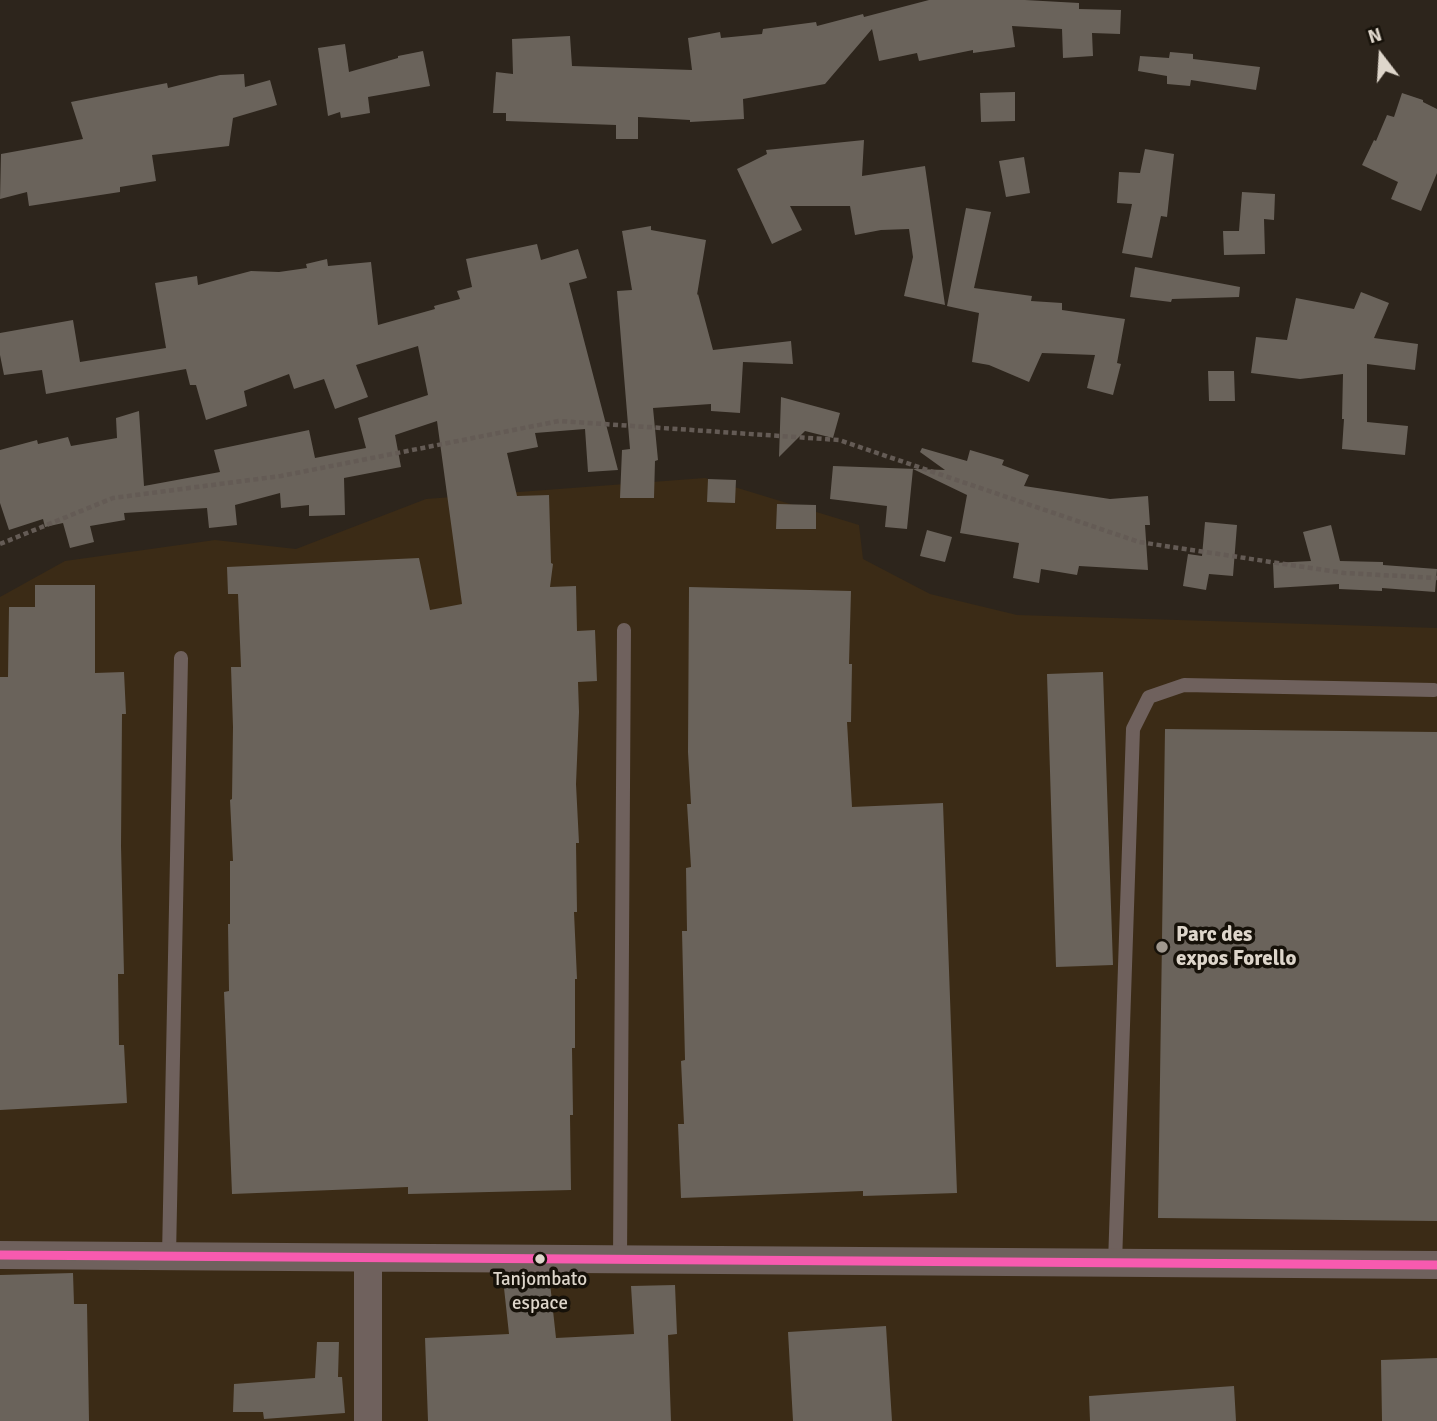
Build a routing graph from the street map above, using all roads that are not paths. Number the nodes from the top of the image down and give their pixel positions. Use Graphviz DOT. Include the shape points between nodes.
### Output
graph roads {
  1 [pos="624,630"];
  2 [pos="181,657"];
  3 [pos="1434,691"];
  4 [pos="0,1255"];
  5 [pos="169,1256"];
  6 [pos="368,1258"];
  7 [pos="620,1259"];
  8 [pos="1115,1263"];
  9 [pos="1437,1265"];
  10 [pos="368,1421"];
  1 -- 7 [label="lane"];
  2 -- 5 [label="lane"];
  3 -- 8 [label="lane" via="1184,685 1149,697 1133,729"];
  4 -- 5 [label="street"];
  5 -- 6 [label="street"];
  6 -- 7 [label="street"];
  6 -- 10 [label="street"];
  7 -- 8 [label="street"];
  8 -- 9 [label="street"];
}
